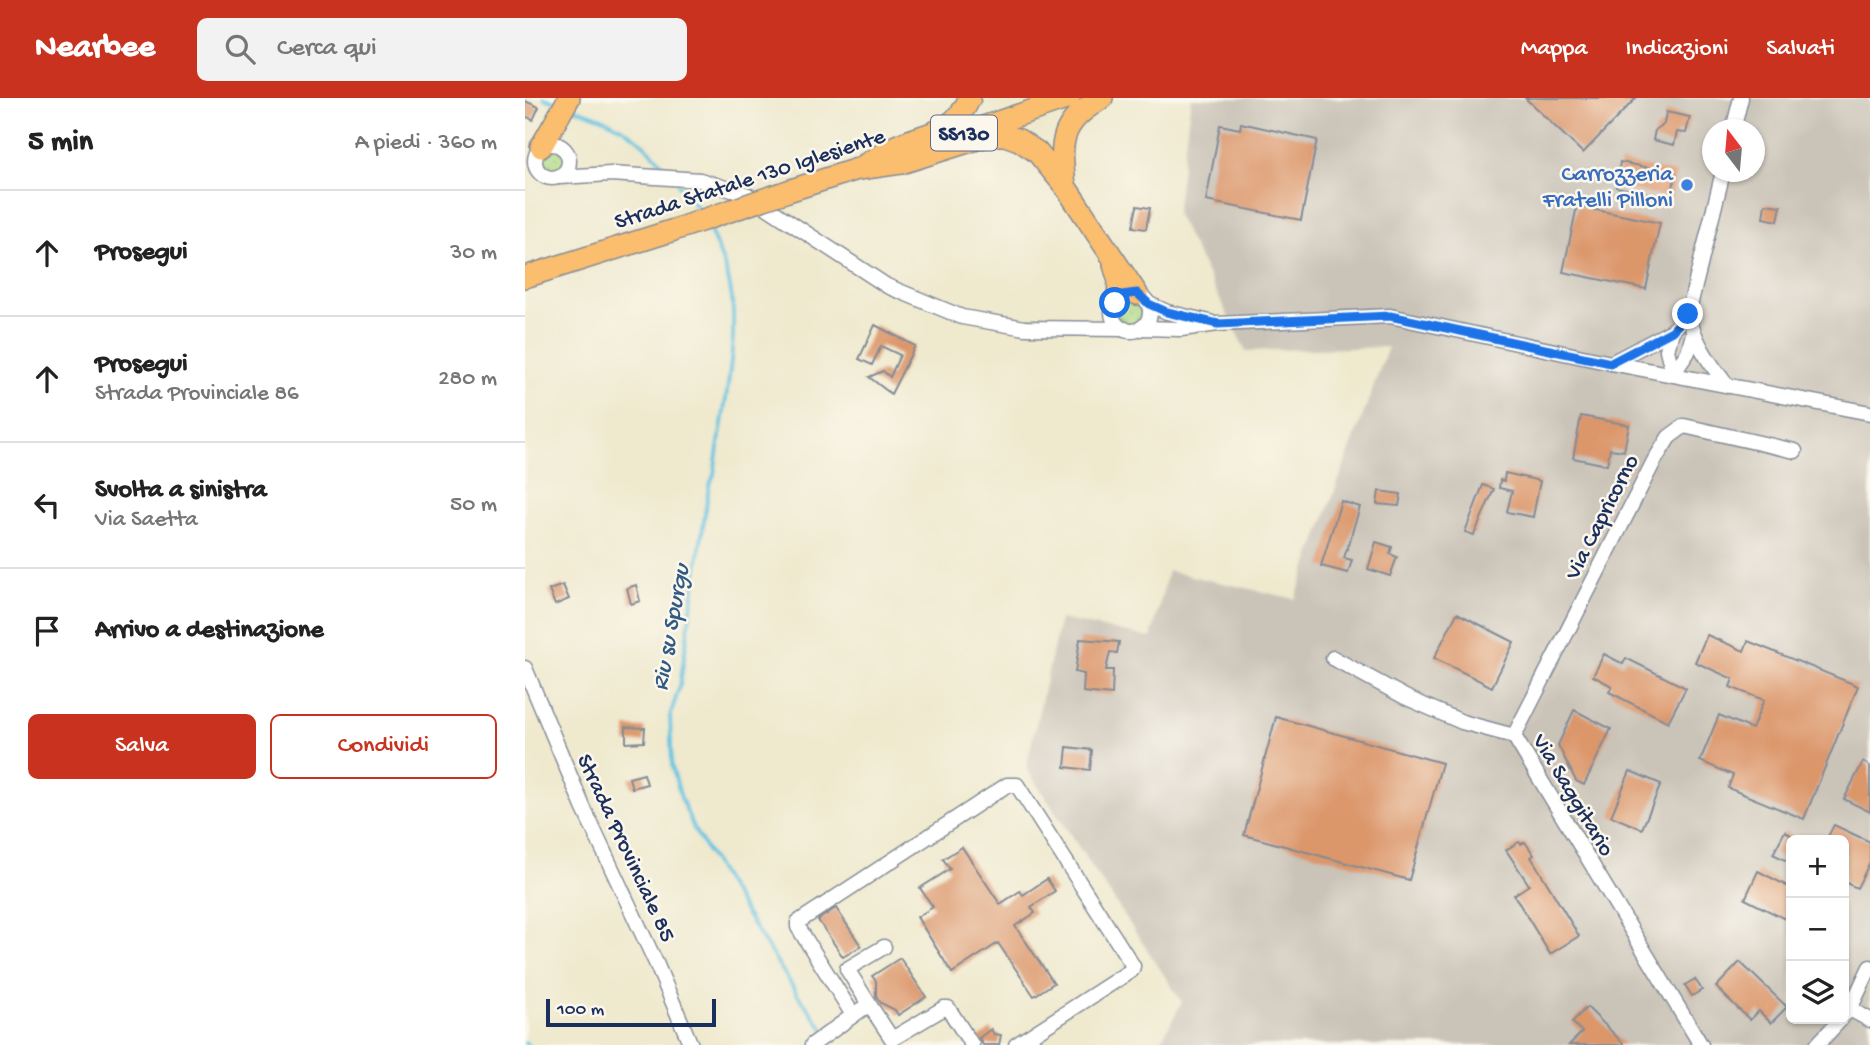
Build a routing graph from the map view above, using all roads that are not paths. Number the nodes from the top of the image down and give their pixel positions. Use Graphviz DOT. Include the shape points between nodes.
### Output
graph roads {
  1 [pos="969,98"];
  2 [pos="1069,98"];
  3 [pos="1102,98"];
  4 [pos="1741,98"];
  5 [pos="564,107"];
  6 [pos="1736,119"];
  7 [pos="547,152"];
  8 [pos="859,169"];
  9 [pos="611,174"];
  10 [pos="552,177"];
  11 [pos="525,179"];
  12 [pos="1721,182"];
  13 [pos="1065,186"];
  14 [pos="525,277"];
  15 [pos="1129,301"];
  16 [pos="1688,314"];
  17 [pos="1218,324"];
  18 [pos="1141,328"];
  19 [pos="1074,329"];
  20 [pos="1125,329"];
  21 [pos="1672,331"];
  22 [pos="1693,334"];
  23 [pos="1611,363"];
  24 [pos="1673,374"];
  25 [pos="1726,384"];
  26 [pos="1870,412"];
  27 [pos="1795,451"];
  28 [pos="1333,658"];
  29 [pos="525,668"];
  30 [pos="1514,736"];
  31 [pos="884,947"];
  32 [pos="1870,967"];
  33 [pos="869,1004"];
  34 [pos="1849,1006"];
  35 [pos="853,1015"];
  36 [pos="1849,1015"];
  37 [pos="1870,1020"];
  38 [pos="1836,1024"];
  39 [pos="815,1043"];
  40 [pos="691,1045"];
  41 [pos="972,1045"];
  42 [pos="1016,1045"];
  43 [pos="1701,1045"];
  44 [pos="1817,1045"];
  1 -- 8 [label="highway" via="950,125 895,147"];
  2 -- 8 [label="highway, Strada Statale 130 Iglesiente / SS130"];
  3 -- 13 [label="highway" via="1072,121 1062,141"];
  4 -- 6 [label="street"];
  5 -- 7 [label="highway"];
  7 -- 9 [label="street"];
  7 -- 10 [label="street" via="534,158 536,169"];
  7 -- 10 [label="street" via="567,170"];
  8 -- 13 [label="highway" via="901,163 990,135 1005,135 1029,145"];
  8 -- 14 [label="highway, Strada Statale 130 Iglesiente / SS130, bridge"];
  9 -- 10 [label="street"];
  9 -- 19 [label="street" via="700,180 748,195 887,286 962,317 1025,328"];
  10 -- 11 [label="street"];
  12 -- 16 [label="street"];
  13 -- 15 [label="highway" via="1112,260"];
  15 -- 17 [label="street"];
  15 -- 18 [label="street" via="1148,320"];
  15 -- 19 [label="street"];
  15 -- 20 [label="street" via="1115,321"];
  16 -- 21 [label="street"];
  16 -- 22 [label="street"];
  17 -- 18 [label="street"];
  17 -- 23 [label="street" via="1390,316"];
  18 -- 20 [label="street"];
  19 -- 20 [label="street"];
  21 -- 23 [label="street"];
  21 -- 24 [label="street" via="1667,350"];
  22 -- 24 [label="street" via="1688,352"];
  22 -- 25 [label="street"];
  23 -- 24 [label="street"];
  24 -- 25 [label="street"];
  25 -- 26 [label="street"];
  27 -- 30 [label="street, Via Capricorno" via="1685,426 1669,437 1632,500"];
  28 -- 30 [label="street, Via Saggitario" via="1462,722"];
  29 -- 40 [label="street, Strada Provinciale 85"];
  30 -- 43 [label="street, Via Saggitario"];
  31 -- 33 [label="street" via="847,969"];
  32 -- 34 [label="street"];
  33 -- 35 [label="street"];
  33 -- 41 [label="street" via="893,1040 948,1008"];
  35 -- 39 [label="street"];
  35 -- 42 [label="street" via="797,922 1013,784 1133,966"];
  36 -- 37 [label="street"];
  38 -- 44 [label="street"];
}
